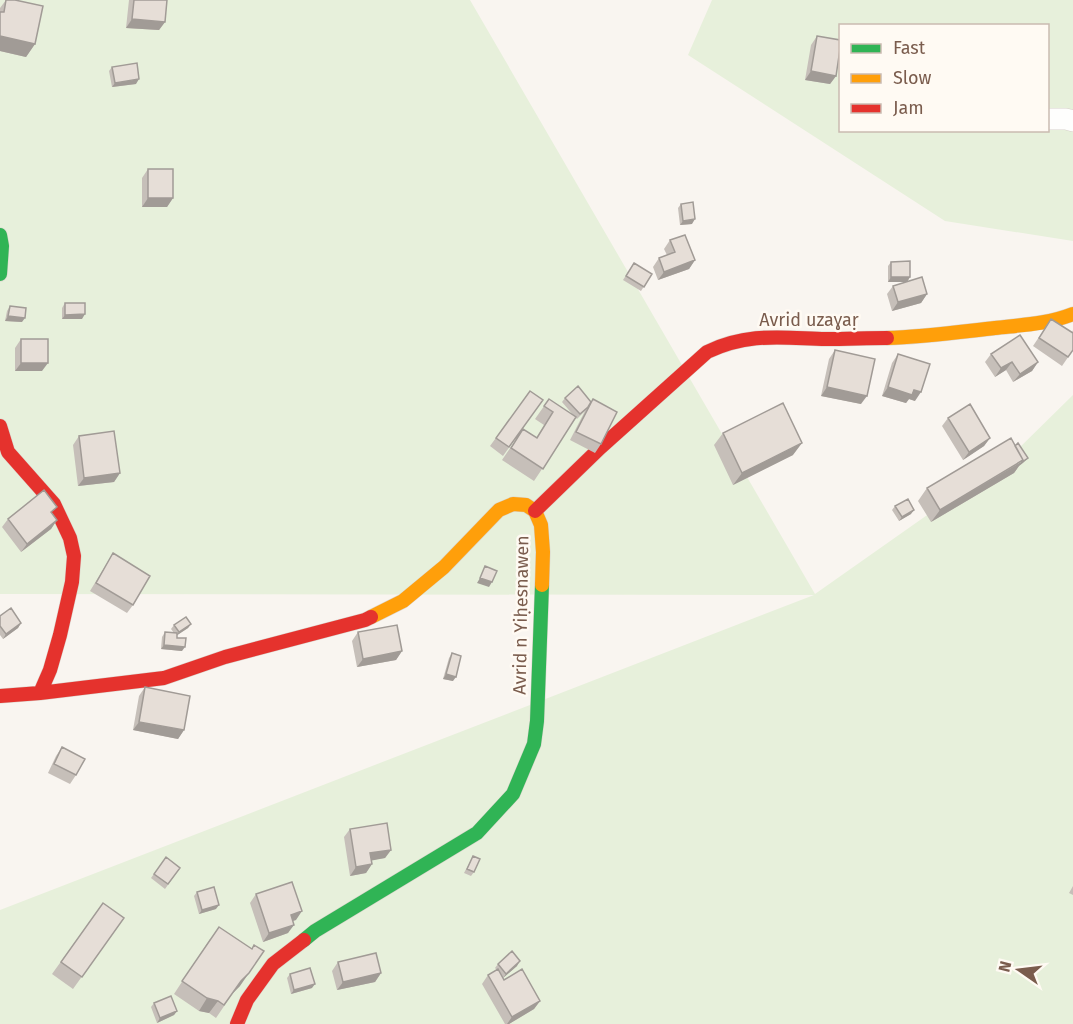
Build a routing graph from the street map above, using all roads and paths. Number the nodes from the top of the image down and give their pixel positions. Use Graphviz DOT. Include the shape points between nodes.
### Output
graph roads {
  1 [pos="1049,119"];
  2 [pos="1073,121"];
  3 [pos="0,235"];
  4 [pos="0,274"];
  5 [pos="1073,314"];
  6 [pos="0,426"];
  7 [pos="535,511"];
  8 [pos="40,693"];
  9 [pos="0,696"];
  10 [pos="237,1024"];
  1 -- 2 [label="street"];
  3 -- 4 [label="street"];
  5 -- 7 [label="street, Avrid uzaɣaṛ" via="1038,323 916,338 762,337 722,345 690,366"];
  6 -- 8 [label="street" via="8,452 54,504 74,556 60,635"];
  7 -- 8 [label="street, Avrid n Yiḥesnawen" via="513,504 500,510 444,567 403,601 365,620 225,657 164,678"];
  7 -- 10 [label="street, Avrid n Yiḥesnawen" via="541,525 543,552 537,721 534,744 513,794 477,833 315,931 273,964 247,1000"];
  8 -- 9 [label="street, Avrid n Yiḥesnawen"];
}
